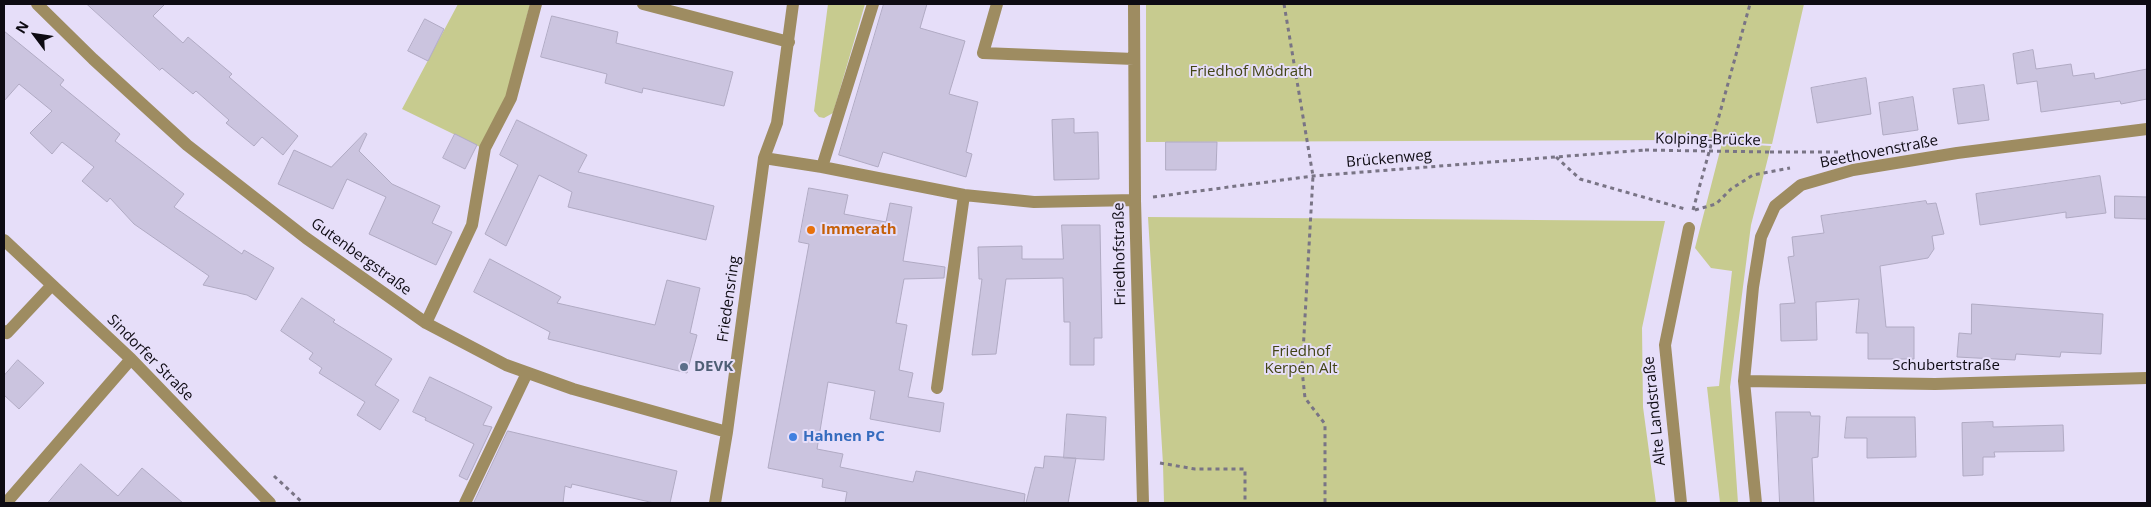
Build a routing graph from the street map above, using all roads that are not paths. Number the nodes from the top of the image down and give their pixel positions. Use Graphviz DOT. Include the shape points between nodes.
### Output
graph roads {
  1 [pos="37,4"];
  2 [pos="536,4"];
  3 [pos="643,4"];
  4 [pos="793,4"];
  5 [pos="873,4"];
  6 [pos="997,4"];
  7 [pos="1134,4"];
  8 [pos="789,42"];
  9 [pos="1134,59"];
  10 [pos="2147,129"];
  11 [pos="764,158"];
  12 [pos="822,167"];
  13 [pos="964,195"];
  14 [pos="1135,200"];
  15 [pos="1689,228"];
  16 [pos="4,240"];
  17 [pos="52,285"];
  18 [pos="426,323"];
  19 [pos="4,330"];
  20 [pos="131,359"];
  21 [pos="527,373"];
  22 [pos="2147,378"];
  23 [pos="1744,381"];
  24 [pos="937,388"];
  25 [pos="727,432"];
  26 [pos="6,503"];
  27 [pos="270,503"];
  28 [pos="465,503"];
  29 [pos="714,503"];
  30 [pos="1143,503"];
  31 [pos="1681,503"];
  32 [pos="1756,503"];
  1 -- 18 [label="street, Gutenbergstraße" via="186,145 306,238"];
  2 -- 18 [label="street" via="511,98 485,148 472,225"];
  3 -- 8 [label="street"];
  4 -- 8 [label="street, Friedensring"];
  5 -- 12 [label="street"];
  6 -- 9 [label="street" via="983,53"];
  7 -- 9 [label="street, Friedhofstraße"];
  8 -- 11 [label="street, Friedensring" via="777,123"];
  9 -- 14 [label="street, Friedhofstraße"];
  10 -- 23 [label="street, Beethovenstraße" via="1957,153 1853,170 1801,185 1775,206 1762,237 1753,287"];
  11 -- 12 [label="street"];
  11 -- 25 [label="street, Friedensring"];
  12 -- 13 [label="street"];
  13 -- 14 [label="street" via="1034,202"];
  13 -- 24 [label="street"];
  14 -- 30 [label="street, Friedhofstraße"];
  15 -- 31 [label="street, Alte Landstraße" via="1665,345"];
  16 -- 17 [label="street, Sindorfer Straße"];
  17 -- 19 [label="street" via="6,333"];
  17 -- 20 [label="street, Sindorfer Straße"];
  18 -- 21 [label="street, Gutenbergstraße"];
  20 -- 26 [label="street"];
  20 -- 27 [label="street, Sindorfer Straße"];
  21 -- 25 [label="street, Gutenbergstraße" via="573,390"];
  21 -- 28 [label="street"];
  22 -- 23 [label="street, Schubertstraße" via="1935,384"];
  23 -- 32 [label="street, Beethovenstraße"];
  25 -- 29 [label="street, Friedensring"];
}
